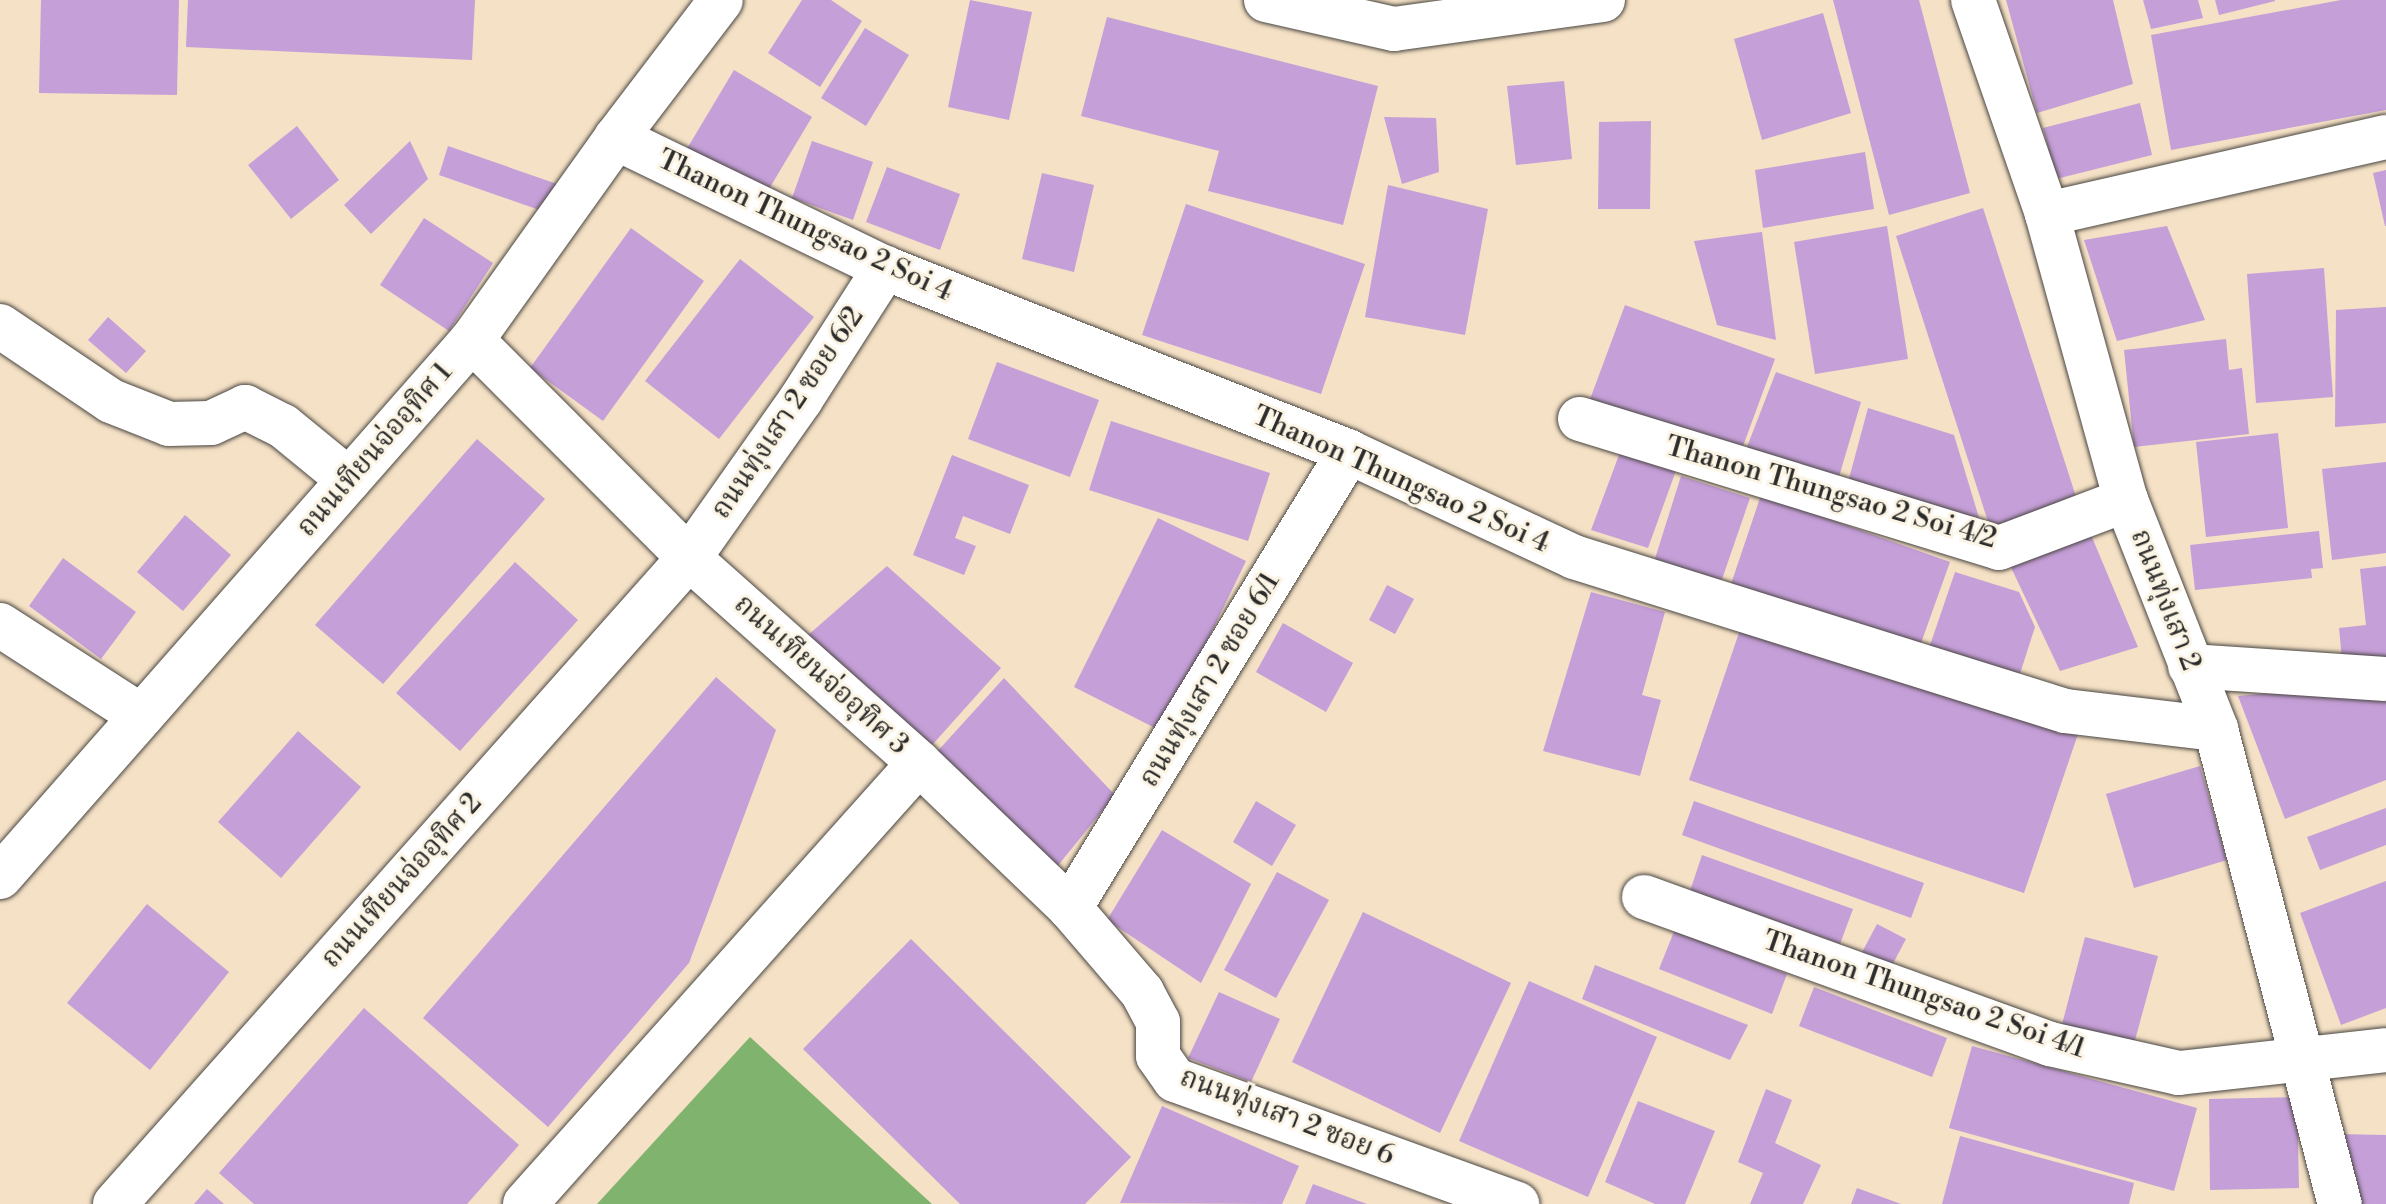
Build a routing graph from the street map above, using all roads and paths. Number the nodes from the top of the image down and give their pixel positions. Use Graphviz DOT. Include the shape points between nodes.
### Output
graph roads {
  1 [pos="721,0"];
  2 [pos="1266,0"];
  3 [pos="1603,0"];
  4 [pos="1973,0"];
  5 [pos="2386,137"];
  6 [pos="616,138"];
  7 [pos="2047,214"];
  8 [pos="885,268"];
  9 [pos="0,326"];
  10 [pos="472,340"];
  11 [pos="1580,419"];
  12 [pos="1349,452"];
  13 [pos="349,480"];
  14 [pos="2126,500"];
  15 [pos="689,558"];
  16 [pos="0,625"];
  17 [pos="2190,666"];
  18 [pos="2386,679"];
  19 [pos="141,716"];
  20 [pos="2216,729"];
  21 [pos="919,763"];
  22 [pos="0,877"];
  23 [pos="1644,897"];
  24 [pos="1070,908"];
  25 [pos="2386,1050"];
  26 [pos="2303,1062"];
  27 [pos="115,1204"];
  28 [pos="525,1204"];
  29 [pos="1517,1204"];
  30 [pos="2340,1204"];
  1 -- 6 [label="street, ถนนเทียนจ่ออุทิศ 1"];
  2 -- 3 [label="street" via="1394,29"];
  4 -- 7 [label="street, ถนนทุ่งเสา 2"];
  5 -- 7 [label="street"];
  6 -- 8 [label="street, Thanon Thungsao 2 Soi 4"];
  6 -- 10 [label="street, ถนนเทียนจ่ออุทิศ 1"];
  7 -- 14 [label="street, ถนนทุ่งเสา 2"];
  8 -- 12 [label="street, Thanon Thungsao 2 Soi 4"];
  8 -- 15 [label="street, ถนนทุ่งเสา 2 ซอย 6/2"];
  9 -- 13 [label="street" via="111,401 169,424 211,423 245,407 283,426"];
  10 -- 13 [label="street, ถนนเทียนจ่ออุทิศ 1"];
  10 -- 15 [label="street, ถนนเทียนจ่ออุทิศ 3"];
  11 -- 14 [label="street, Thanon Thungsao 2 Soi 4/2" via="1999,548"];
  12 -- 20 [label="street, Thanon Thungsao 2 Soi 4" via="1574,557 2065,711"];
  12 -- 24 [label="street, ถนนทุ่งเสา 2 ซอย 6/1"];
  13 -- 19 [label="street, ถนนเทียนจ่ออุทิศ 1"];
  14 -- 17 [label="street, ถนนทุ่งเสา 2"];
  15 -- 21 [label="street, ถนนเทียนจ่ออุทิศ 3"];
  15 -- 27 [label="street, ถนนเทียนจ่ออุทิศ 2"];
  16 -- 19 [label="street"];
  17 -- 18 [label="street"];
  17 -- 20 [label="street, ถนนทุ่งเสา 2"];
  19 -- 22 [label="street, ถนนเทียนจ่ออุทิศ 1"];
  20 -- 26 [label="street, ถนนทุ่งเสา 2"];
  21 -- 24 [label="street, ถนนทุ่งเสา 2 ซอย 6"];
  21 -- 28 [label="street, ถนนเทียนจ่ออุทิศ 3"];
  23 -- 26 [label="street, Thanon Thungsao 2 Soi 4/1" via="2050,1044 2179,1073"];
  24 -- 29 [label="street, ถนนทุ่งเสา 2 ซอย 6" via="1142,992 1158,1022 1158,1056 1175,1080"];
  25 -- 26 [label="street, Thanon Thungsao 2 Soi 4/1"];
  26 -- 30 [label="street, ถนนทุ่งเสา 2"];
}
